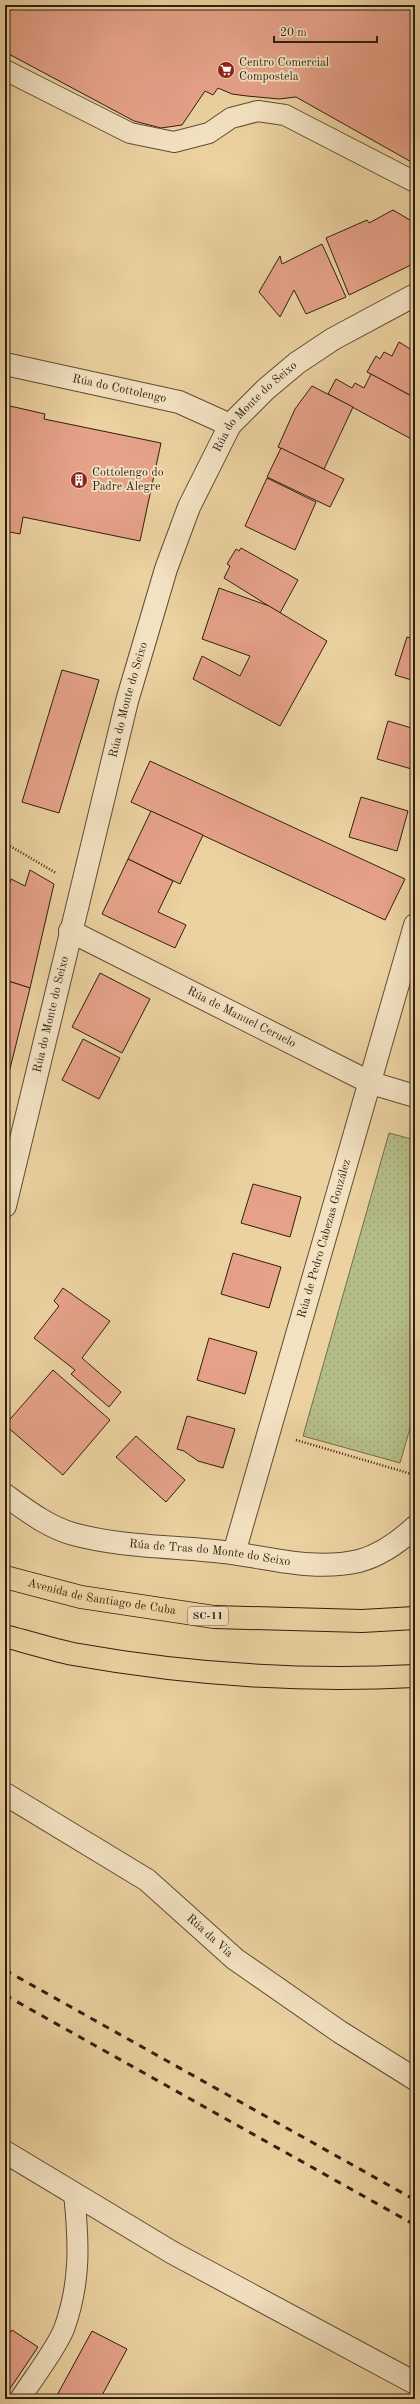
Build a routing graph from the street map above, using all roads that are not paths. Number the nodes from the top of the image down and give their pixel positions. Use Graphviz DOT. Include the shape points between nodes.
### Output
graph roads {
  1 [pos="5,70"];
  2 [pos="415,182"];
  3 [pos="415,295"];
  4 [pos="5,364"];
  5 [pos="230,425"];
  6 [pos="415,925"];
  7 [pos="70,932"];
  8 [pos="370,1083"];
  9 [pos="415,1096"];
  10 [pos="5,1206"];
  11 [pos="5,1495"];
  12 [pos="415,1527"];
  13 [pos="234,1553"];
  14 [pos="5,1577"];
  15 [pos="415,1618"];
  16 [pos="5,1636"];
  17 [pos="415,1676"];
  18 [pos="5,1794"];
  19 [pos="415,2079"];
  20 [pos="5,2152"];
  21 [pos="74,2193"];
  22 [pos="415,2383"];
  23 [pos="20,2399"];
  1 -- 2 [label="lane" via="130,133 174,142 209,133 231,118 258,111 285,115"];
  3 -- 5 [label="street, Rúa do Monte do Seixo" via="333,339 297,363"];
  4 -- 5 [label="street, Rúa do Cottolengo" via="179,402"];
  5 -- 7 [label="street, Rúa do Monte do Seixo" via="189,506 166,569 127,701"];
  6 -- 8 [label="street, Rúa de Pedro Cabezas González"];
  7 -- 8 [label="street, Rúa de Manuel Ceruelo"];
  7 -- 10 [label="street, Rúa do Monte do Seixo"];
  8 -- 9 [label="street, Rúa de Manuel Ceruelo"];
  8 -- 13 [label="street, Rúa de Pedro Cabezas González"];
  11 -- 13 [label="street, Rúa de Tras do Monte do Seixo" via="38,1518 73,1534"];
  12 -- 13 [label="street, Rúa de Tras do Monte do Seixo" via="401,1540 375,1556 357,1561 294,1564"];
  14 -- 15 [label="highway, Avenida de Santiago de Cuba / SC-11" via="81,1597 214,1617 362,1621"];
  16 -- 17 [label="highway" via="72,1653 211,1673 362,1678"];
  18 -- 19 [label="street, Rúa da Vía" via="147,1880 235,1959 340,2032"];
  20 -- 21 [label="street"];
  21 -- 22 [label="street" via="174,2253"];
  21 -- 23 [label="lane" via="79,2244 77,2286 63,2330"];
}
